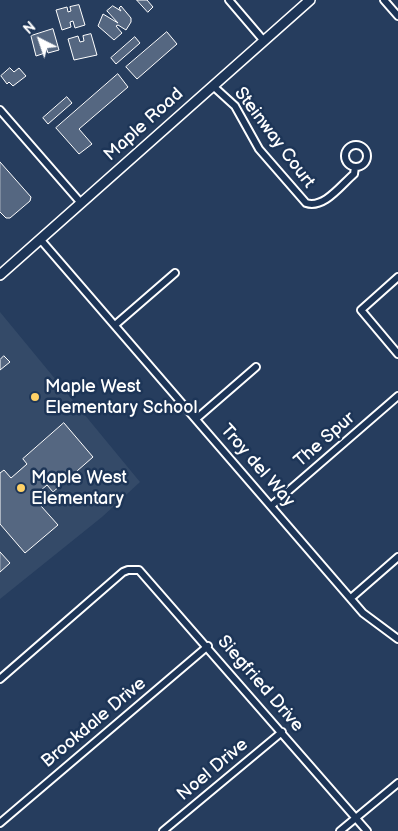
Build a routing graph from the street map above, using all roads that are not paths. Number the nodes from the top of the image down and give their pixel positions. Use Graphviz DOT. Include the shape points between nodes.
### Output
graph roads {
  1 [pos="229,0"];
  2 [pos="310,0"];
  3 [pos="384,0"];
  4 [pos="398,14"];
  5 [pos="264,41"];
  6 [pos="213,86"];
  7 [pos="0,110"];
  8 [pos="355,167"];
  9 [pos="81,203"];
  10 [pos="40,239"];
  11 [pos="175,273"];
  12 [pos="0,275"];
  13 [pos="398,277"];
  14 [pos="115,325"];
  15 [pos="398,354"];
  16 [pos="256,367"];
  17 [pos="398,396"];
  18 [pos="196,419"];
  19 [pos="271,506"];
  20 [pos="398,557"];
  21 [pos="351,598"];
  22 [pos="398,639"];
  23 [pos="208,646"];
  24 [pos="0,679"];
  25 [pos="282,732"];
  26 [pos="398,783"];
  27 [pos="356,818"];
  28 [pos="0,822"];
  29 [pos="163,831"];
  30 [pos="340,831"];
  31 [pos="367,831"];
  1 -- 5 [label="street"];
  2 -- 5 [label="main road, Maple Road"];
  3 -- 4 [label="street"];
  5 -- 6 [label="main road, Maple Road"];
  6 -- 8 [label="street, Steinway Court" via="235,106 259,149 306,203 321,203 354,174"];
  6 -- 9 [label="main road, Maple Road"];
  7 -- 9 [label="street"];
  9 -- 10 [label="main road, Maple Road"];
  10 -- 12 [label="main road, Maple Road"];
  10 -- 14 [label="street, Troy del Way"];
  11 -- 14 [label="street"];
  13 -- 15 [label="street" via="362,310"];
  14 -- 18 [label="street, Troy del Way"];
  16 -- 18 [label="street"];
  17 -- 19 [label="street, The Spur"];
  18 -- 19 [label="street, Troy del Way"];
  19 -- 21 [label="street, Troy del Way"];
  20 -- 21 [label="street"];
  21 -- 22 [label="street, Troy del Way" via="374,622"];
  23 -- 24 [label="street, Siegfried Drive" via="143,573 133,569 123,572"];
  23 -- 25 [label="street, Siegfried Drive"];
  23 -- 28 [label="street, Brookdale Drive"];
  25 -- 27 [label="street, Siegfried Drive"];
  25 -- 29 [label="street, Noel Drive"];
  26 -- 27 [label="street"];
  27 -- 30 [label="street"];
  27 -- 31 [label="street, Siegfried Drive"];
}
